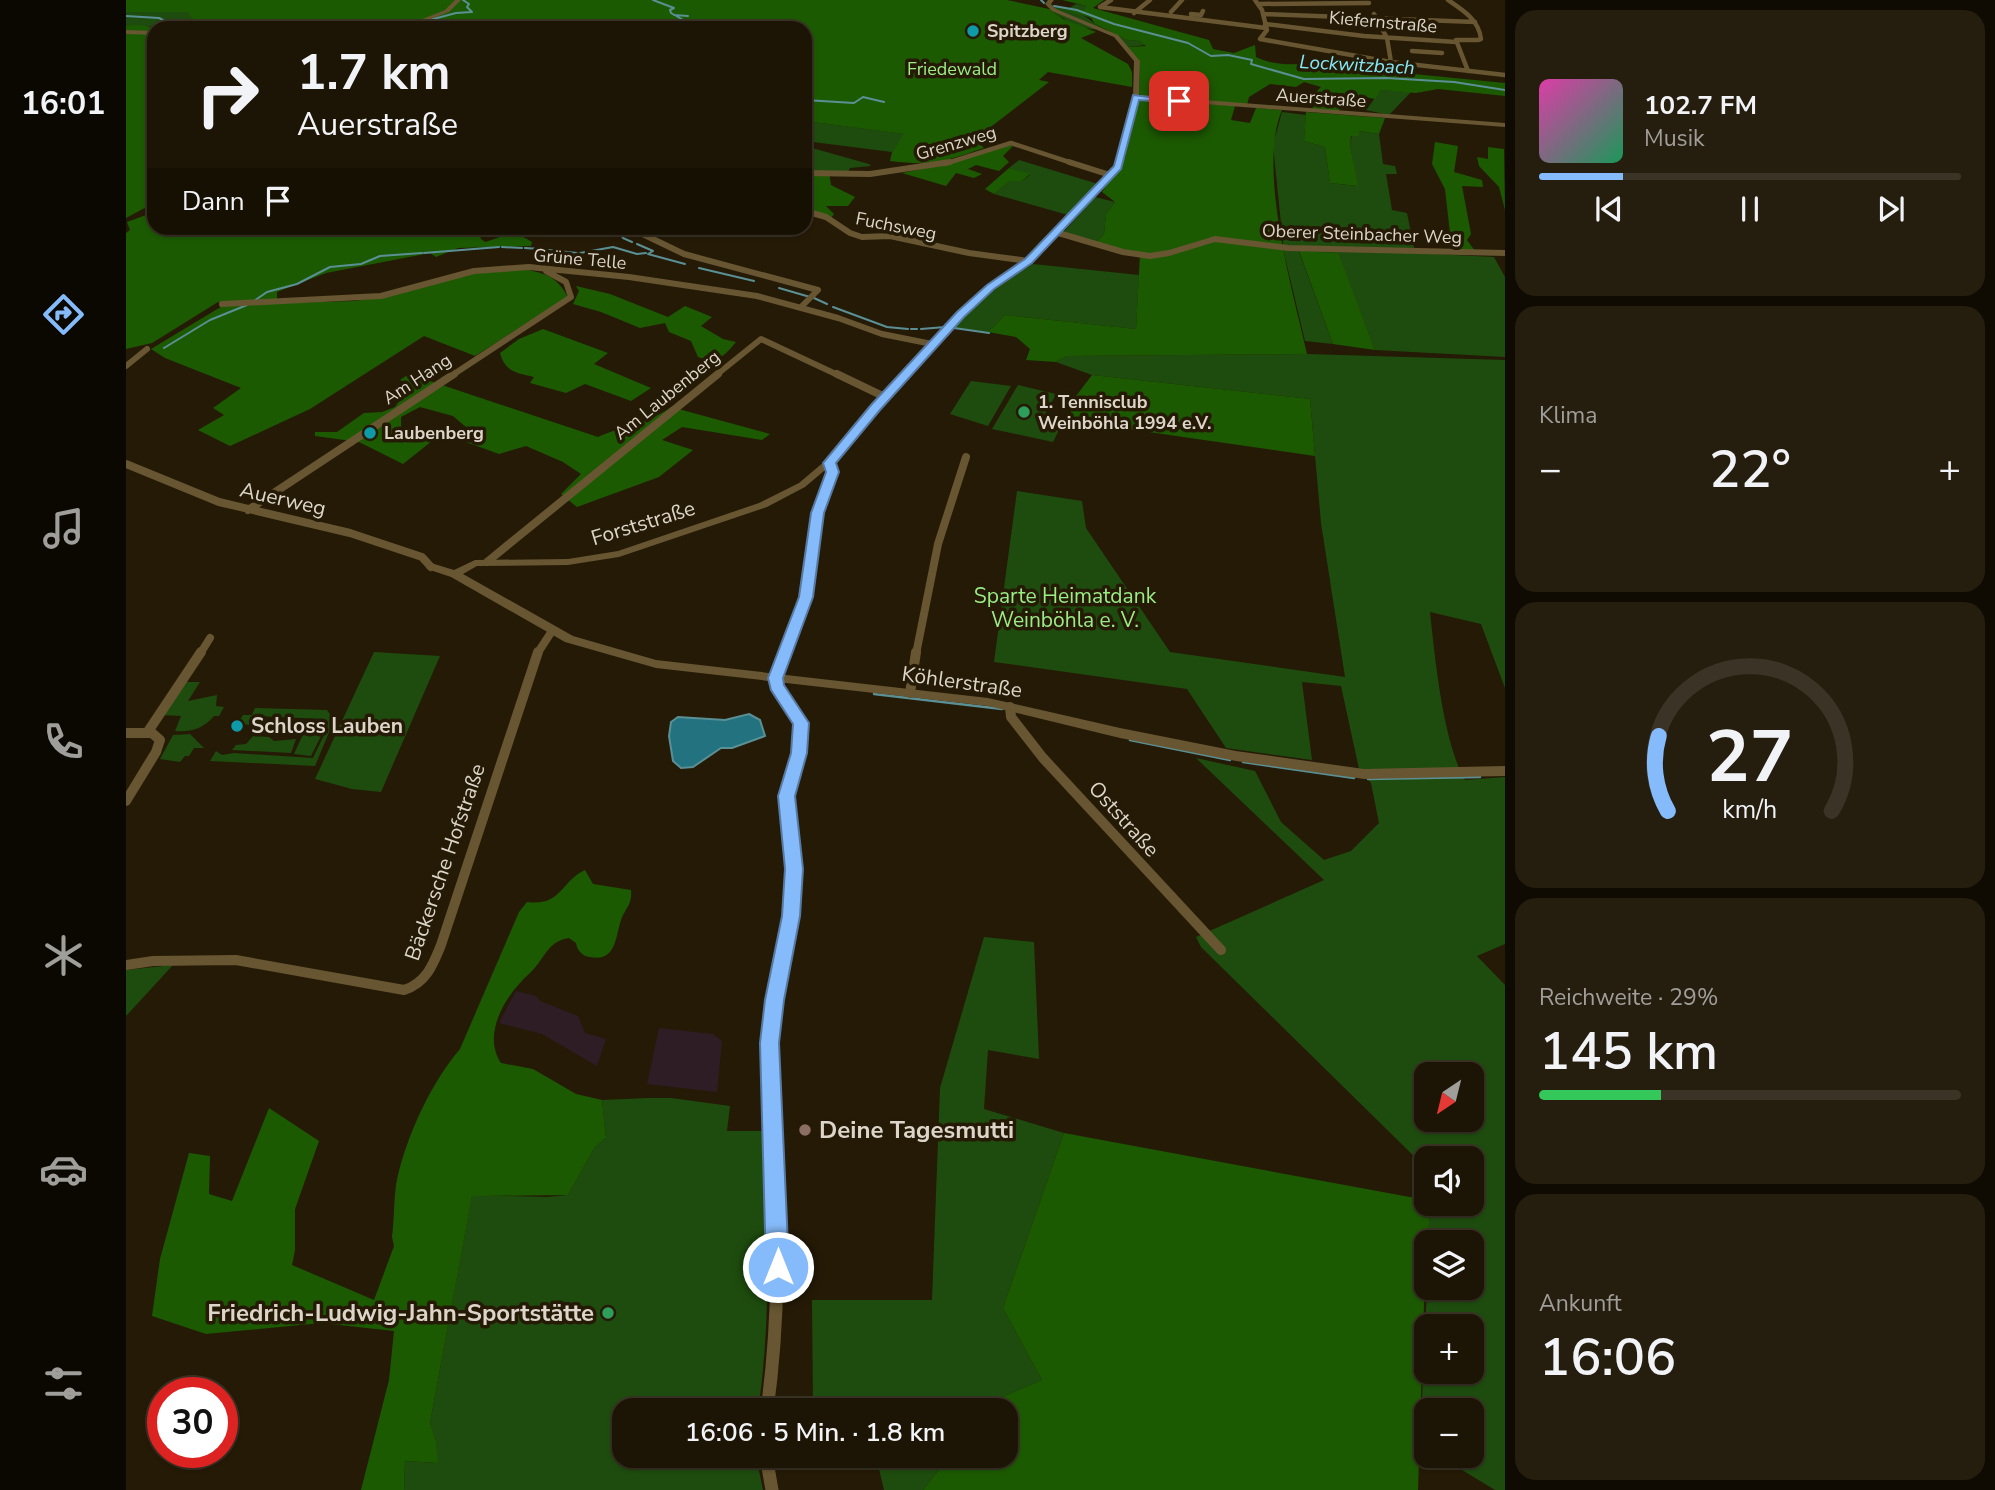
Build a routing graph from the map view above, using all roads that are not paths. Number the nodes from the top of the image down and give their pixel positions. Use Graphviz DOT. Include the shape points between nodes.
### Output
graph roads {
  1 [pos="458,0"];
  2 [pos="1051,0"];
  3 [pos="1111,0"];
  4 [pos="1150,0"];
  5 [pos="1182,0"];
  6 [pos="1448,0"];
  7 [pos="1368,1"];
  8 [pos="1256,2"];
  9 [pos="1137,10"];
  10 [pos="1203,10"];
  11 [pos="1171,12"];
  12 [pos="1263,13"];
  13 [pos="1374,16"];
  14 [pos="422,21"];
  15 [pos="1475,22"];
  16 [pos="1266,26"];
  17 [pos="126,32"];
  18 [pos="147,33"];
  19 [pos="1387,38"];
  20 [pos="1456,42"];
  21 [pos="1412,51"];
  22 [pos="1428,52"];
  23 [pos="1442,53"];
  24 [pos="1391,62"];
  25 [pos="1428,67"];
  26 [pos="1468,71"];
  27 [pos="1505,75"];
  28 [pos="1136,97"];
  29 [pos="1505,125"];
  30 [pos="812,173"];
  31 [pos="1110,175"];
  32 [pos="812,213"];
  33 [pos="1055,232"];
  34 [pos="645,235"];
  35 [pos="1505,253"];
  36 [pos="1028,261"];
  37 [pos="545,271"];
  38 [pos="222,304"];
  39 [pos="801,307"];
  40 [pos="932,344"];
  41 [pos="147,349"];
  42 [pos="126,366"];
  43 [pos="885,397"];
  44 [pos="966,457"];
  45 [pos="830,463"];
  46 [pos="126,464"];
  47 [pos="248,510"];
  48 [pos="486,562"];
  49 [pos="431,567"];
  50 [pos="455,574"];
  51 [pos="552,631"];
  52 [pos="210,638"];
  53 [pos="775,678"];
  54 [pos="910,693"];
  55 [pos="1010,707"];
  56 [pos="126,733"];
  57 [pos="147,733"];
  58 [pos="1505,771"];
  59 [pos="126,801"];
  60 [pos="1221,950"];
  61 [pos="126,965"];
  62 [pos="769,1398"];
  63 [pos="768,1468"];
  64 [pos="772,1490"];
  1 -- 14 [label="street" via="447,12"];
  2 -- 28 [label="street" via="1048,4 1054,10 1121,40 1137,61"];
  3 -- 9 [label="street" via="1100,7"];
  4 -- 9 [label="street"];
  5 -- 11 [label="street"];
  6 -- 15 [label="street"];
  7 -- 8 [label="street"];
  7 -- 13 [label="street"];
  8 -- 12 [label="street"];
  9 -- 11 [label="street"];
  9 -- 16 [label="street, Kiefernstraße"];
  10 -- 11 [label="street" via="1201,15"];
  12 -- 13 [label="street"];
  12 -- 16 [label="street"];
  13 -- 15 [label="street"];
  13 -- 19 [label="street"];
  15 -- 20 [label="street" via="1481,39"];
  16 -- 19 [label="street, Kiefernstraße"];
  16 -- 24 [label="street" via="1260,39"];
  17 -- 18 [label="street"];
  19 -- 20 [label="street, Kiefernstraße"];
  19 -- 24 [label="street"];
  20 -- 26 [label="street"];
  21 -- 22 [label="street"];
  22 -- 23 [label="street"];
  22 -- 25 [label="street"];
  24 -- 25 [label="street"];
  25 -- 26 [label="street"];
  26 -- 27 [label="street"];
  28 -- 29 [label="street, Auerstraße"];
  28 -- 31 [label="street" via="1122,158"];
  30 -- 31 [label="street, Grenzweg" via="910,170 1011,143"];
  31 -- 33 [label="street"];
  32 -- 36 [label="street, Fuchsweg" via="863,237 890,236"];
  33 -- 35 [label="street, Oberer Steinbacher Weg" via="1139,254 1163,255 1214,239 1288,248"];
  33 -- 36 [label="street, Forststraße"];
  34 -- 39 [label="street" via="684,254 818,290"];
  36 -- 40 [label="street, Forststraße" via="979,297"];
  37 -- 38 [label="street, Grüne Telle" via="529,267 474,271 381,296"];
  37 -- 39 [label="street, Grüne Telle" via="572,270 687,285"];
  37 -- 47 [label="street, Am Hang" via="566,282 571,298"];
  39 -- 40 [label="street, Grüne Telle" via="882,334"];
  40 -- 43 [label="street, Forststraße"];
  41 -- 42 [label="street"];
  43 -- 45 [label="street, Forststraße"];
  43 -- 48 [label="street, Am Laubenberg" via="761,339"];
  44 -- 54 [label="street" via="932,567"];
  45 -- 48 [label="street, Forststraße" via="777,499 619,554 568,562"];
  45 -- 53 [label="street" via="832,472 818,513 806,597"];
  46 -- 47 [label="street, Auerweg"];
  47 -- 49 [label="street, Auerweg" via="357,535 422,557"];
  48 -- 50 [label="street, Forststraße" via="467,565"];
  49 -- 50 [label="street, Köhlerstraße"];
  50 -- 51 [label="street, Köhlerstraße"];
  51 -- 53 [label="street, Köhlerstraße" via="586,646 656,664"];
  51 -- 61 [label="street, Bäckersche Hofstraße" via="533,657 441,946 419,985 404,990 236,960"];
  52 -- 57 [label="street"];
  53 -- 54 [label="street, Köhlerstraße"];
  53 -- 62 [label="street" via="801,727 799,753 786,796 794,869 792,904 770,1036 778,1323"];
  54 -- 55 [label="street, Köhlerstraße"];
  55 -- 58 [label="street, Köhlerstraße" via="1146,738 1342,772"];
  55 -- 60 [label="street, Oststraße" via="1011,717 1043,758"];
  56 -- 57 [label="street"];
  57 -- 59 [label="street" via="156,734 159,744"];
  63 -- 64 [label="street"];
}
